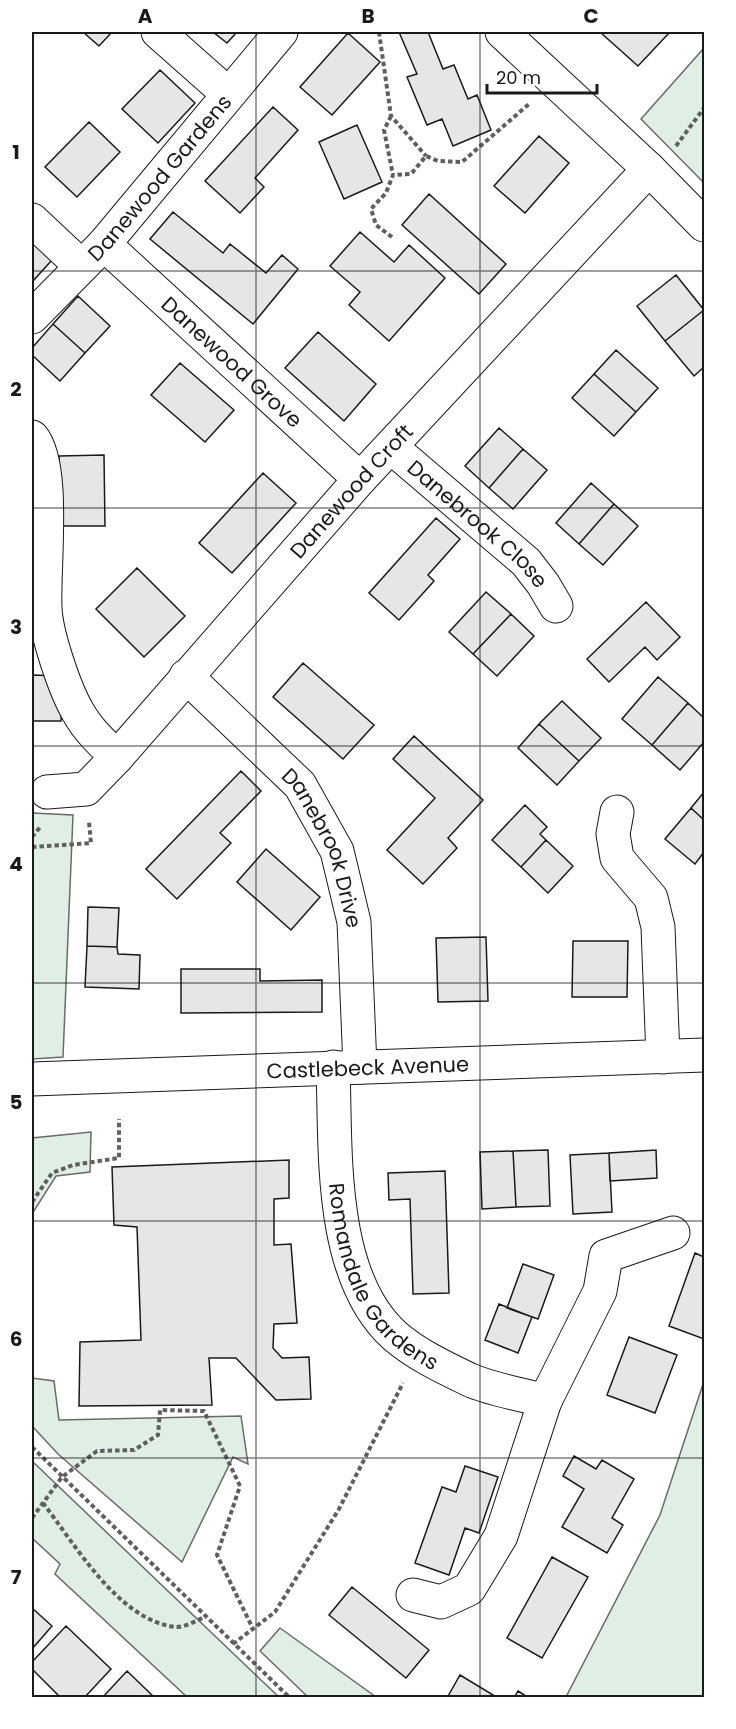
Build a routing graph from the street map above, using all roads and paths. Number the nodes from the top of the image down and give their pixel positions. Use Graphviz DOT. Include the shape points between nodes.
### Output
graph roads {
  1 [pos="158,32"];
  2 [pos="281,32"];
  3 [pos="379,32"];
  4 [pos="502,32"];
  5 [pos="554,80"];
  6 [pos="228,94"];
  7 [pos="705,108"];
  8 [pos="391,116"];
  9 [pos="426,156"];
  10 [pos="649,169"];
  11 [pos="393,175"];
  12 [pos="32,220"];
  13 [pos="705,225"];
  14 [pos="392,237"];
  15 [pos="92,255"];
  16 [pos="32,317"];
  17 [pos="32,437"];
  18 [pos="391,447"];
  19 [pos="360,479"];
  20 [pos="556,606"];
  21 [pos="186,676"];
  22 [pos="117,757"];
  23 [pos="86,789"];
  24 [pos="47,792"];
  25 [pos="617,812"];
  26 [pos="32,847"];
  27 [pos="705,1055"];
  28 [pos="663,1057"];
  29 [pos="346,1067"];
  30 [pos="32,1079"];
  31 [pos="119,1119"];
  32 [pos="32,1202"];
  33 [pos="673,1233"];
  34 [pos="418,1353"];
  35 [pos="545,1401"];
  36 [pos="32,1448"];
  37 [pos="62,1477"];
  38 [pos="43,1503"];
  39 [pos="32,1518"];
  40 [pos="413,1595"];
  41 [pos="205,1617"];
  42 [pos="253,1629"];
  43 [pos="233,1644"];
  44 [pos="290,1698"];
  1 -- 6 [label="street"];
  2 -- 6 [label="street, Danewood Gardens"];
  3 -- 8 [label="path"];
  4 -- 5 [label="street"];
  5 -- 9 [label="path" via="462,162"];
  5 -- 10 [label="street"];
  6 -- 15 [label="street, Danewood Gardens"];
  7 -- 10 [label="path" via="666,160"];
  8 -- 9 [label="path"];
  8 -- 11 [label="path" via="384,130"];
  9 -- 11 [label="path" via="411,174"];
  10 -- 13 [label="street"];
  10 -- 18 [label="street, Danewood Croft"];
  11 -- 14 [label="path" via="386,193 371,209 376,225"];
  12 -- 15 [label="street, Danewood Grove"];
  15 -- 16 [label="street, Danewood Gardens"];
  15 -- 19 [label="street, Danewood Grove"];
  17 -- 22 [label="street" via="44,468 45,610 55,654 77,712"];
  18 -- 19 [label="street, Danewood Croft"];
  18 -- 20 [label="street, Danebrook Close" via="525,562"];
  19 -- 21 [label="street, Danewood Croft"];
  21 -- 22 [label="street, Danewood Croft"];
  21 -- 29 [label="street, Danebrook Drive" via="300,784 337,851 354,922"];
  22 -- 23 [label="street, Danewood Croft"];
  23 -- 24 [label="street"];
  23 -- 26 [label="path" via="91,843"];
  25 -- 28 [label="street" via="613,834 617,858 651,898 658,927"];
  27 -- 28 [label="street, Castlebeck Avenue"];
  28 -- 29 [label="street, Castlebeck Avenue"];
  29 -- 30 [label="street, Castlebeck Avenue"];
  29 -- 34 [label="street, Romandale Gardens" via="336,1191 349,1253 366,1297 394,1335"];
  31 -- 32 [label="path" via="119,1158 73,1165 52,1173"];
  33 -- 35 [label="street" via="606,1256 600,1291"];
  34 -- 35 [label="street, Romandale Gardens" via="472,1381"];
  34 -- 42 [label="path" via="339,1509 275,1612"];
  35 -- 40 [label="street" via="501,1536 469,1589 441,1602"];
  36 -- 37 [label="path"];
  37 -- 38 [label="path"];
  37 -- 41 [label="path"];
  37 -- 42 [label="path" via="97,1451 134,1450 158,1435 160,1410 204,1411 240,1486 217,1555"];
  38 -- 39 [label="path"];
  38 -- 41 [label="path" via="116,1597 152,1621 177,1627"];
  41 -- 43 [label="path"];
  42 -- 43 [label="path"];
  43 -- 44 [label="path"];
}
